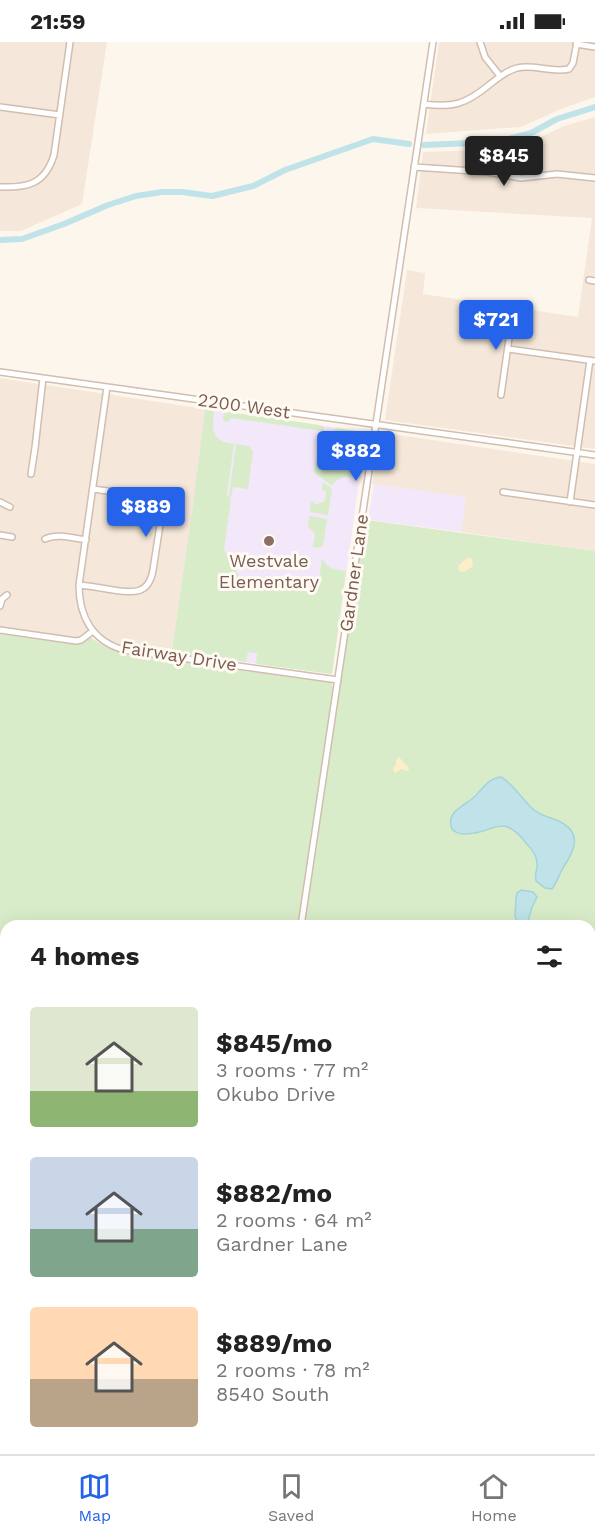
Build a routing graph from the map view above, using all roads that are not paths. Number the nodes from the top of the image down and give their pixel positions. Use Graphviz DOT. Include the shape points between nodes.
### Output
graph roads {
  1 [pos="70,42"];
  2 [pos="433,42"];
  3 [pos="480,42"];
  4 [pos="577,43"];
  5 [pos="595,47"];
  6 [pos="500,76"];
  7 [pos="424,104"];
  8 [pos="0,107"];
  9 [pos="60,115"];
  10 [pos="414,167"];
  11 [pos="595,178"];
  12 [pos="0,187"];
  13 [pos="513,310"];
  14 [pos="508,349"];
  15 [pos="592,360"];
  16 [pos="0,372"];
  17 [pos="43,378"];
  18 [pos="107,387"];
  19 [pos="501,395"];
  20 [pos="376,425"];
  21 [pos="577,453"];
  22 [pos="595,455"];
  23 [pos="31,474"];
  24 [pos="93,489"];
  25 [pos="502,492"];
  26 [pos="0,502"];
  27 [pos="570,502"];
  28 [pos="595,505"];
  29 [pos="10,507"];
  30 [pos="0,535"];
  31 [pos="12,537"];
  32 [pos="45,539"];
  33 [pos="86,540"];
  34 [pos="80,585"];
  35 [pos="7,595"];
  36 [pos="0,606"];
  37 [pos="0,630"];
  38 [pos="93,631"];
  39 [pos="338,680"];
  40 [pos="302,920"];
  1 -- 9 [label="street"];
  2 -- 7 [label="street, Gardner Lane"];
  3 -- 6 [label="street" via="485,57"];
  4 -- 5 [label="street"];
  4 -- 6 [label="street" via="572,67 519,68"];
  6 -- 7 [label="street" via="457,105"];
  7 -- 10 [label="street, Gardner Lane"];
  8 -- 9 [label="street"];
  9 -- 12 [label="street" via="54,155 47,171 28,185"];
  10 -- 11 [label="street" via="522,178 566,174"];
  10 -- 20 [label="street, Gardner Lane"];
  13 -- 14 [label="street"];
  14 -- 15 [label="street"];
  14 -- 19 [label="street"];
  15 -- 21 [label="street"];
  16 -- 17 [label="street, 2200 West"];
  17 -- 18 [label="street, 2200 West"];
  17 -- 23 [label="street"];
  18 -- 20 [label="street, 2200 West"];
  18 -- 24 [label="street"];
  20 -- 21 [label="street, 2200 West"];
  20 -- 39 [label="street, Gardner Lane"];
  21 -- 22 [label="street, 2200 West"];
  21 -- 27 [label="street"];
  24 -- 33 [label="street"];
  24 -- 34 [label="street" via="164,498 147,586 135,592"];
  25 -- 27 [label="street"];
  26 -- 29 [label="street"];
  27 -- 28 [label="street"];
  30 -- 31 [label="street"];
  32 -- 33 [label="street" via="57,536"];
  33 -- 34 [label="street"];
  34 -- 38 [label="street" via="82,611"];
  35 -- 36 [label="street"];
  37 -- 38 [label="street" via="72,640 81,640"];
  38 -- 39 [label="street, Fairway Drive" via="108,644 124,650"];
  39 -- 40 [label="street, Gardner Lane"];
}
